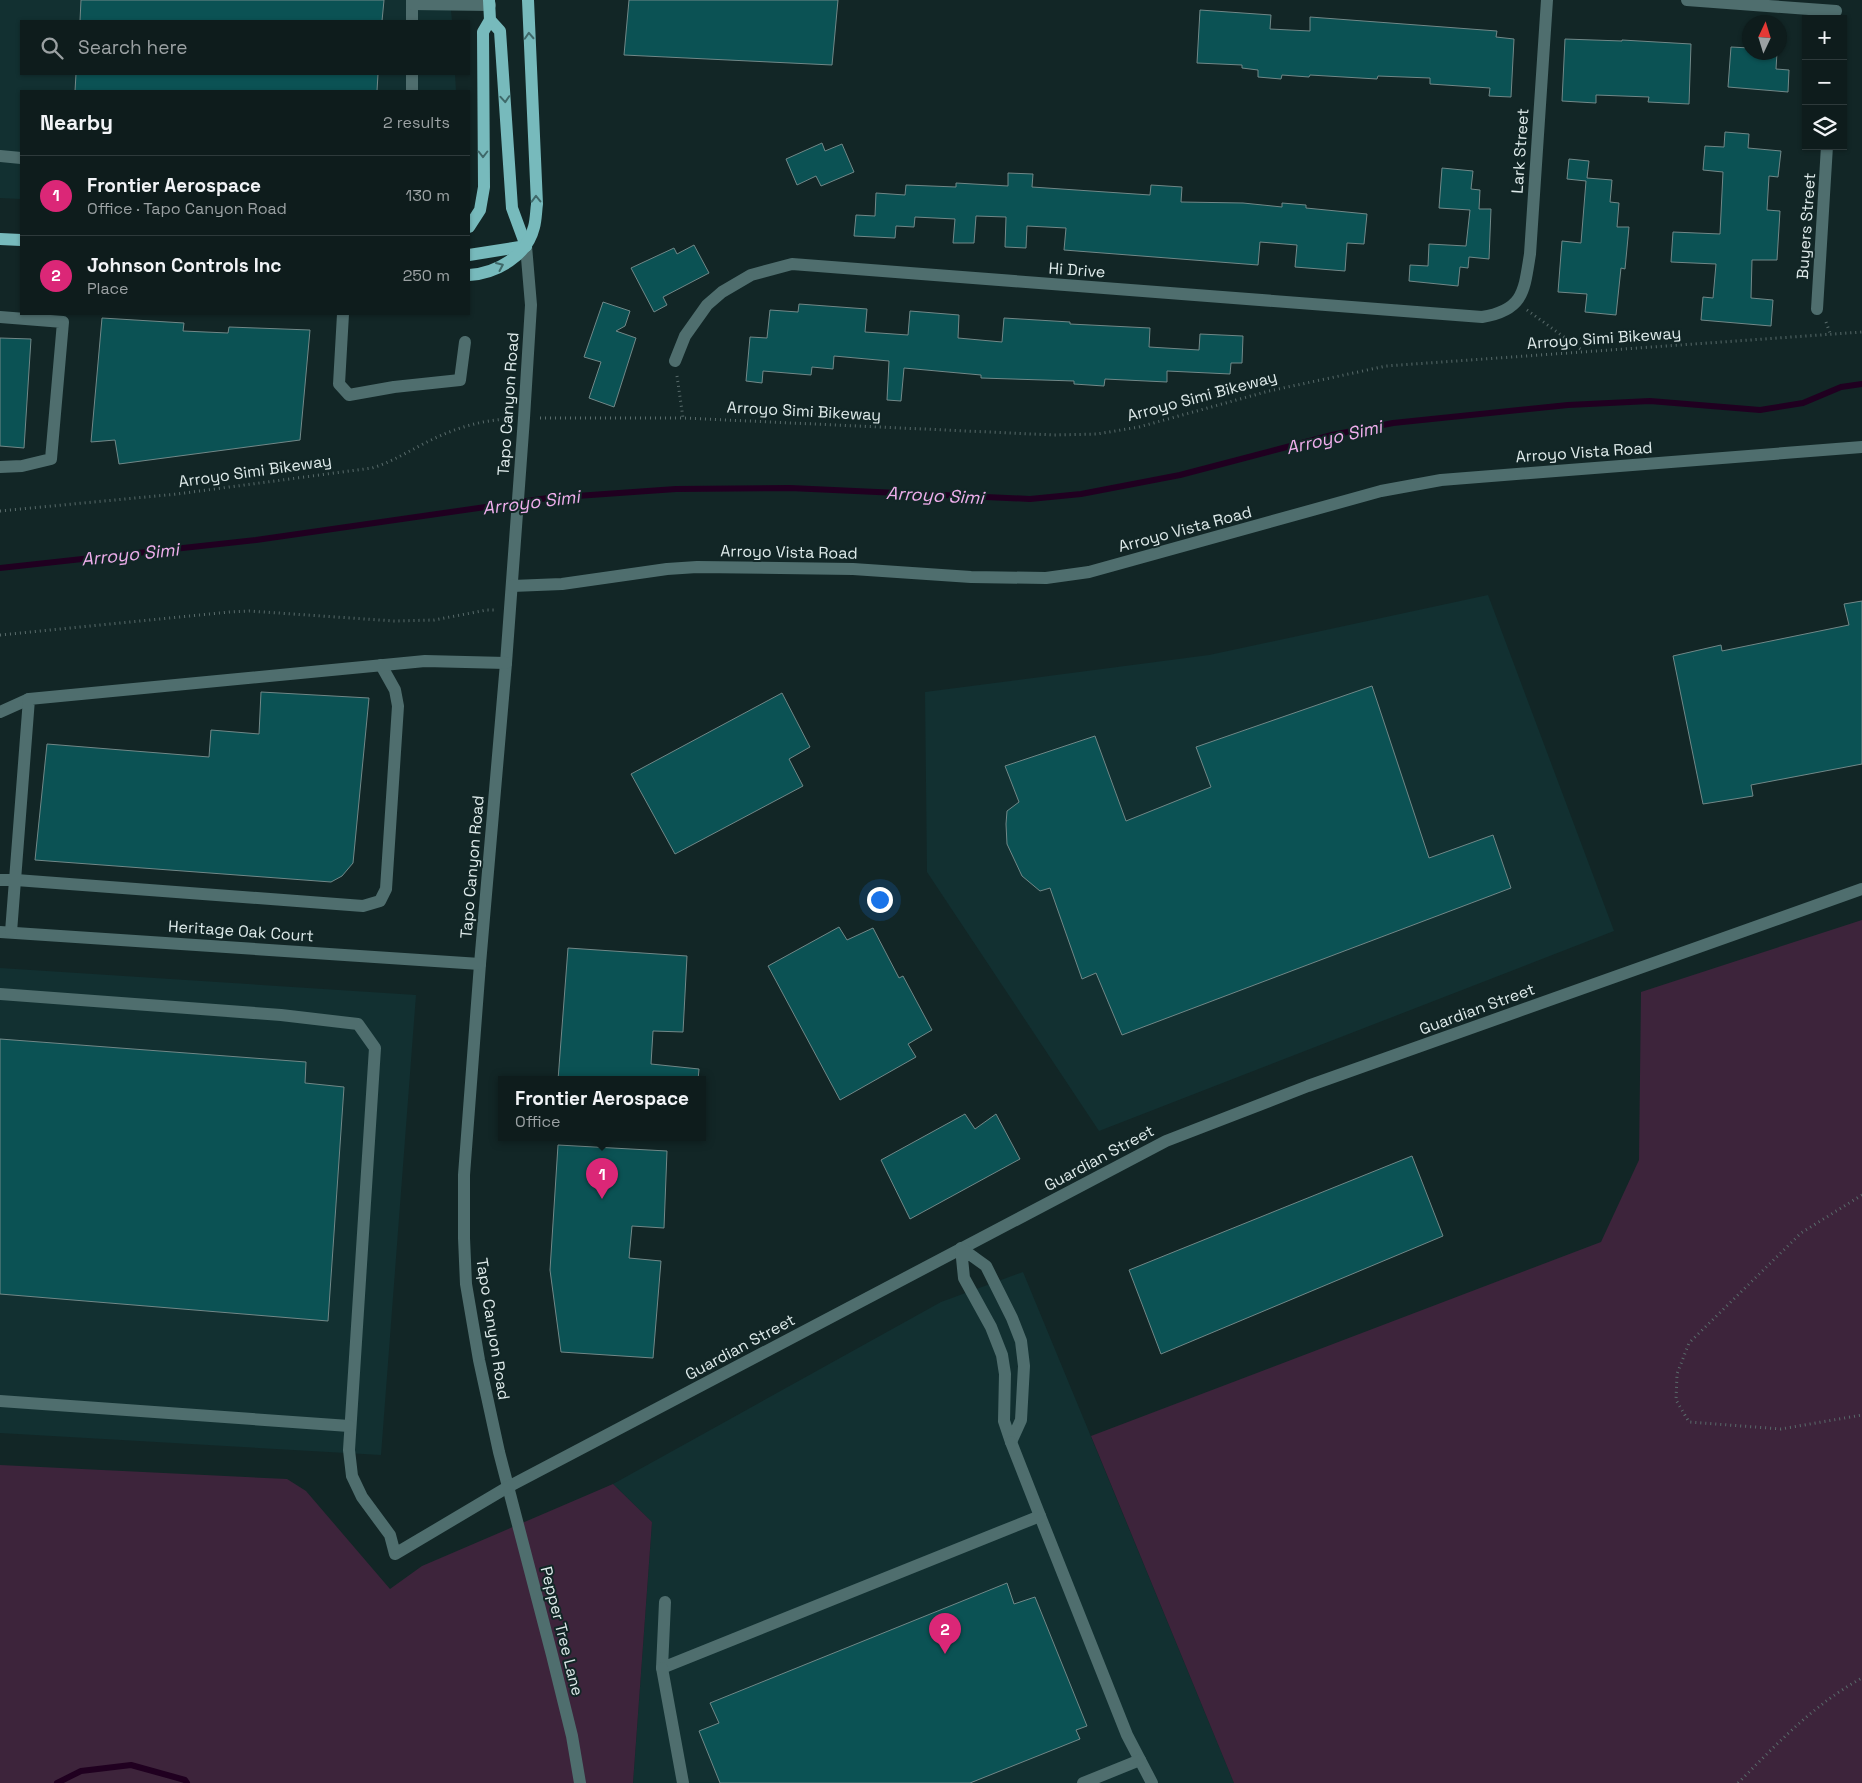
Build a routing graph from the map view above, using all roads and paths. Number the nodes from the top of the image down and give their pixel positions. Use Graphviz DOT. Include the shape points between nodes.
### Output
graph roads {
  1 [pos="528,0"];
  2 [pos="1547,0"];
  3 [pos="1687,0"];
  4 [pos="412,2"];
  5 [pos="489,3"];
  6 [pos="1836,10"];
  7 [pos="412,20"];
  8 [pos="490,20"];
  9 [pos="412,75"];
  10 [pos="412,90"];
  11 [pos="1827,150"];
  12 [pos="0,156"];
  13 [pos="20,158"];
  14 [pos="470,225"];
  15 [pos="0,239"];
  16 [pos="20,240"];
  17 [pos="526,246"];
  18 [pos="470,255"];
  19 [pos="470,274"];
  20 [pos="1516,302"];
  21 [pos="1817,309"];
  22 [pos="343,315"];
  23 [pos="0,317"];
  24 [pos="64,318"];
  25 [pos="1862,332"];
  26 [pos="465,342"];
  27 [pos="1583,352"];
  28 [pos="675,361"];
  29 [pos="546,418"];
  30 [pos="683,418"];
  31 [pos="505,419"];
  32 [pos="1862,448"];
  33 [pos="0,467"];
  34 [pos="0,511"];
  35 [pos="512,586"];
  36 [pos="510,611"];
  37 [pos="0,635"];
  38 [pos="506,663"];
  39 [pos="381,665"];
  40 [pos="29,699"];
  41 [pos="0,712"];
  42 [pos="0,880"];
  43 [pos="16,880"];
  44 [pos="1862,889"];
  45 [pos="6,932"];
  46 [pos="480,964"];
  47 [pos="0,994"];
  48 [pos="1862,1195"];
  49 [pos="961,1248"];
  50 [pos="0,1401"];
  51 [pos="1862,1414"];
  52 [pos="349,1426"];
  53 [pos="1011,1442"];
  54 [pos="508,1487"];
  55 [pos="1040,1516"];
  56 [pos="666,1602"];
  57 [pos="662,1668"];
  58 [pos="1862,1678"];
  59 [pos="1140,1760"];
  60 [pos="580,1783"];
  61 [pos="683,1783"];
  62 [pos="1083,1783"];
  63 [pos="1152,1783"];
  64 [pos="1738,1783"];
  17 -- 1 [label="main road, Tapo Canyon Road, one-way" via="534,227 537,204"];
  2 -- 20 [label="street, Lark Street" via="1530,254 1525,288"];
  3 -- 6 [label="street"];
  4 -- 5 [label="street"];
  4 -- 7 [label="street"];
  5 -- 8 [label="main road, Tapo Canyon Road"];
  8 -- 14 [label="main road, one-way" via="483,32 484,186 480,210"];
  8 -- 17 [label="main road, Tapo Canyon Road, one-way" via="500,31 512,208"];
  9 -- 10 [label="street"];
  11 -- 21 [label="street, Buyers Street"];
  12 -- 13 [label="street"];
  15 -- 16 [label="main road"];
  17 -- 18 [label="main road"];
  19 -- 17 [label="main road, one-way" via="483,274 510,262"];
  17 -- 35 [label="street, Tapo Canyon Road" via="531,305"];
  20 -- 27 [label="path"];
  20 -- 28 [label="street, Hi Drive" via="1501,314 1482,317 792,264 751,275 722,292 707,305 685,336"];
  22 -- 26 [label="street" via="338,384 349,395 460,380"];
  23 -- 24 [label="street"];
  24 -- 33 [label="street" via="51,459"];
  25 -- 27 [label="path, Arroyo Simi Bikeway"];
  27 -- 30 [label="path, Arroyo Simi Bikeway" via="1386,366 1269,391 1139,427 1097,434 1054,435"];
  28 -- 30 [label="path"];
  29 -- 30 [label="path, Arroyo Simi Bikeway"];
  31 -- 34 [label="path, Arroyo Simi Bikeway" via="458,428 372,468 177,494"];
  32 -- 35 [label="street, Arroyo Vista Road" via="1441,480 1381,491 1089,572 1046,578 853,569 698,567 562,584"];
  35 -- 36 [label="street, Tapo Canyon Road"];
  36 -- 37 [label="path" via="486,610 434,620 394,621 249,611"];
  36 -- 38 [label="street, Tapo Canyon Road"];
  38 -- 39 [label="street" via="425,661"];
  38 -- 46 [label="street, Tapo Canyon Road"];
  39 -- 40 [label="street"];
  39 -- 43 [label="street" via="395,690 398,706 386,889 380,901 363,906"];
  40 -- 41 [label="street"];
  40 -- 43 [label="street"];
  42 -- 43 [label="street"];
  43 -- 45 [label="street"];
  44 -- 49 [label="street, Guardian Street" via="1308,1086 1166,1141"];
  45 -- 46 [label="street, Heritage Oak Court"];
  46 -- 54 [label="street, Tapo Canyon Road" via="464,1175 464,1247 466,1284 479,1360"];
  47 -- 52 [label="street" via="281,1015 358,1024 374,1048"];
  48 -- 51 [label="path" via="1801,1234 1689,1343 1678,1374 1676,1400 1689,1422 1733,1426 1781,1429"];
  49 -- 53 [label="street" via="964,1278 1002,1354 1004,1421"];
  49 -- 53 [label="street" via="986,1266 1021,1341 1024,1366 1021,1420"];
  49 -- 54 [label="street, Guardian Street"];
  50 -- 52 [label="street"];
  52 -- 54 [label="street, Guardian Street" via="352,1476 362,1497 390,1535 395,1554"];
  53 -- 55 [label="street"];
  54 -- 60 [label="street, Pepper Tree Lane" via="572,1736"];
  55 -- 57 [label="street"];
  55 -- 59 [label="street" via="1127,1735"];
  56 -- 57 [label="street"];
  57 -- 61 [label="street"];
  58 -- 64 [label="path" via="1789,1731"];
  59 -- 62 [label="street"];
  59 -- 63 [label="street"];
}
